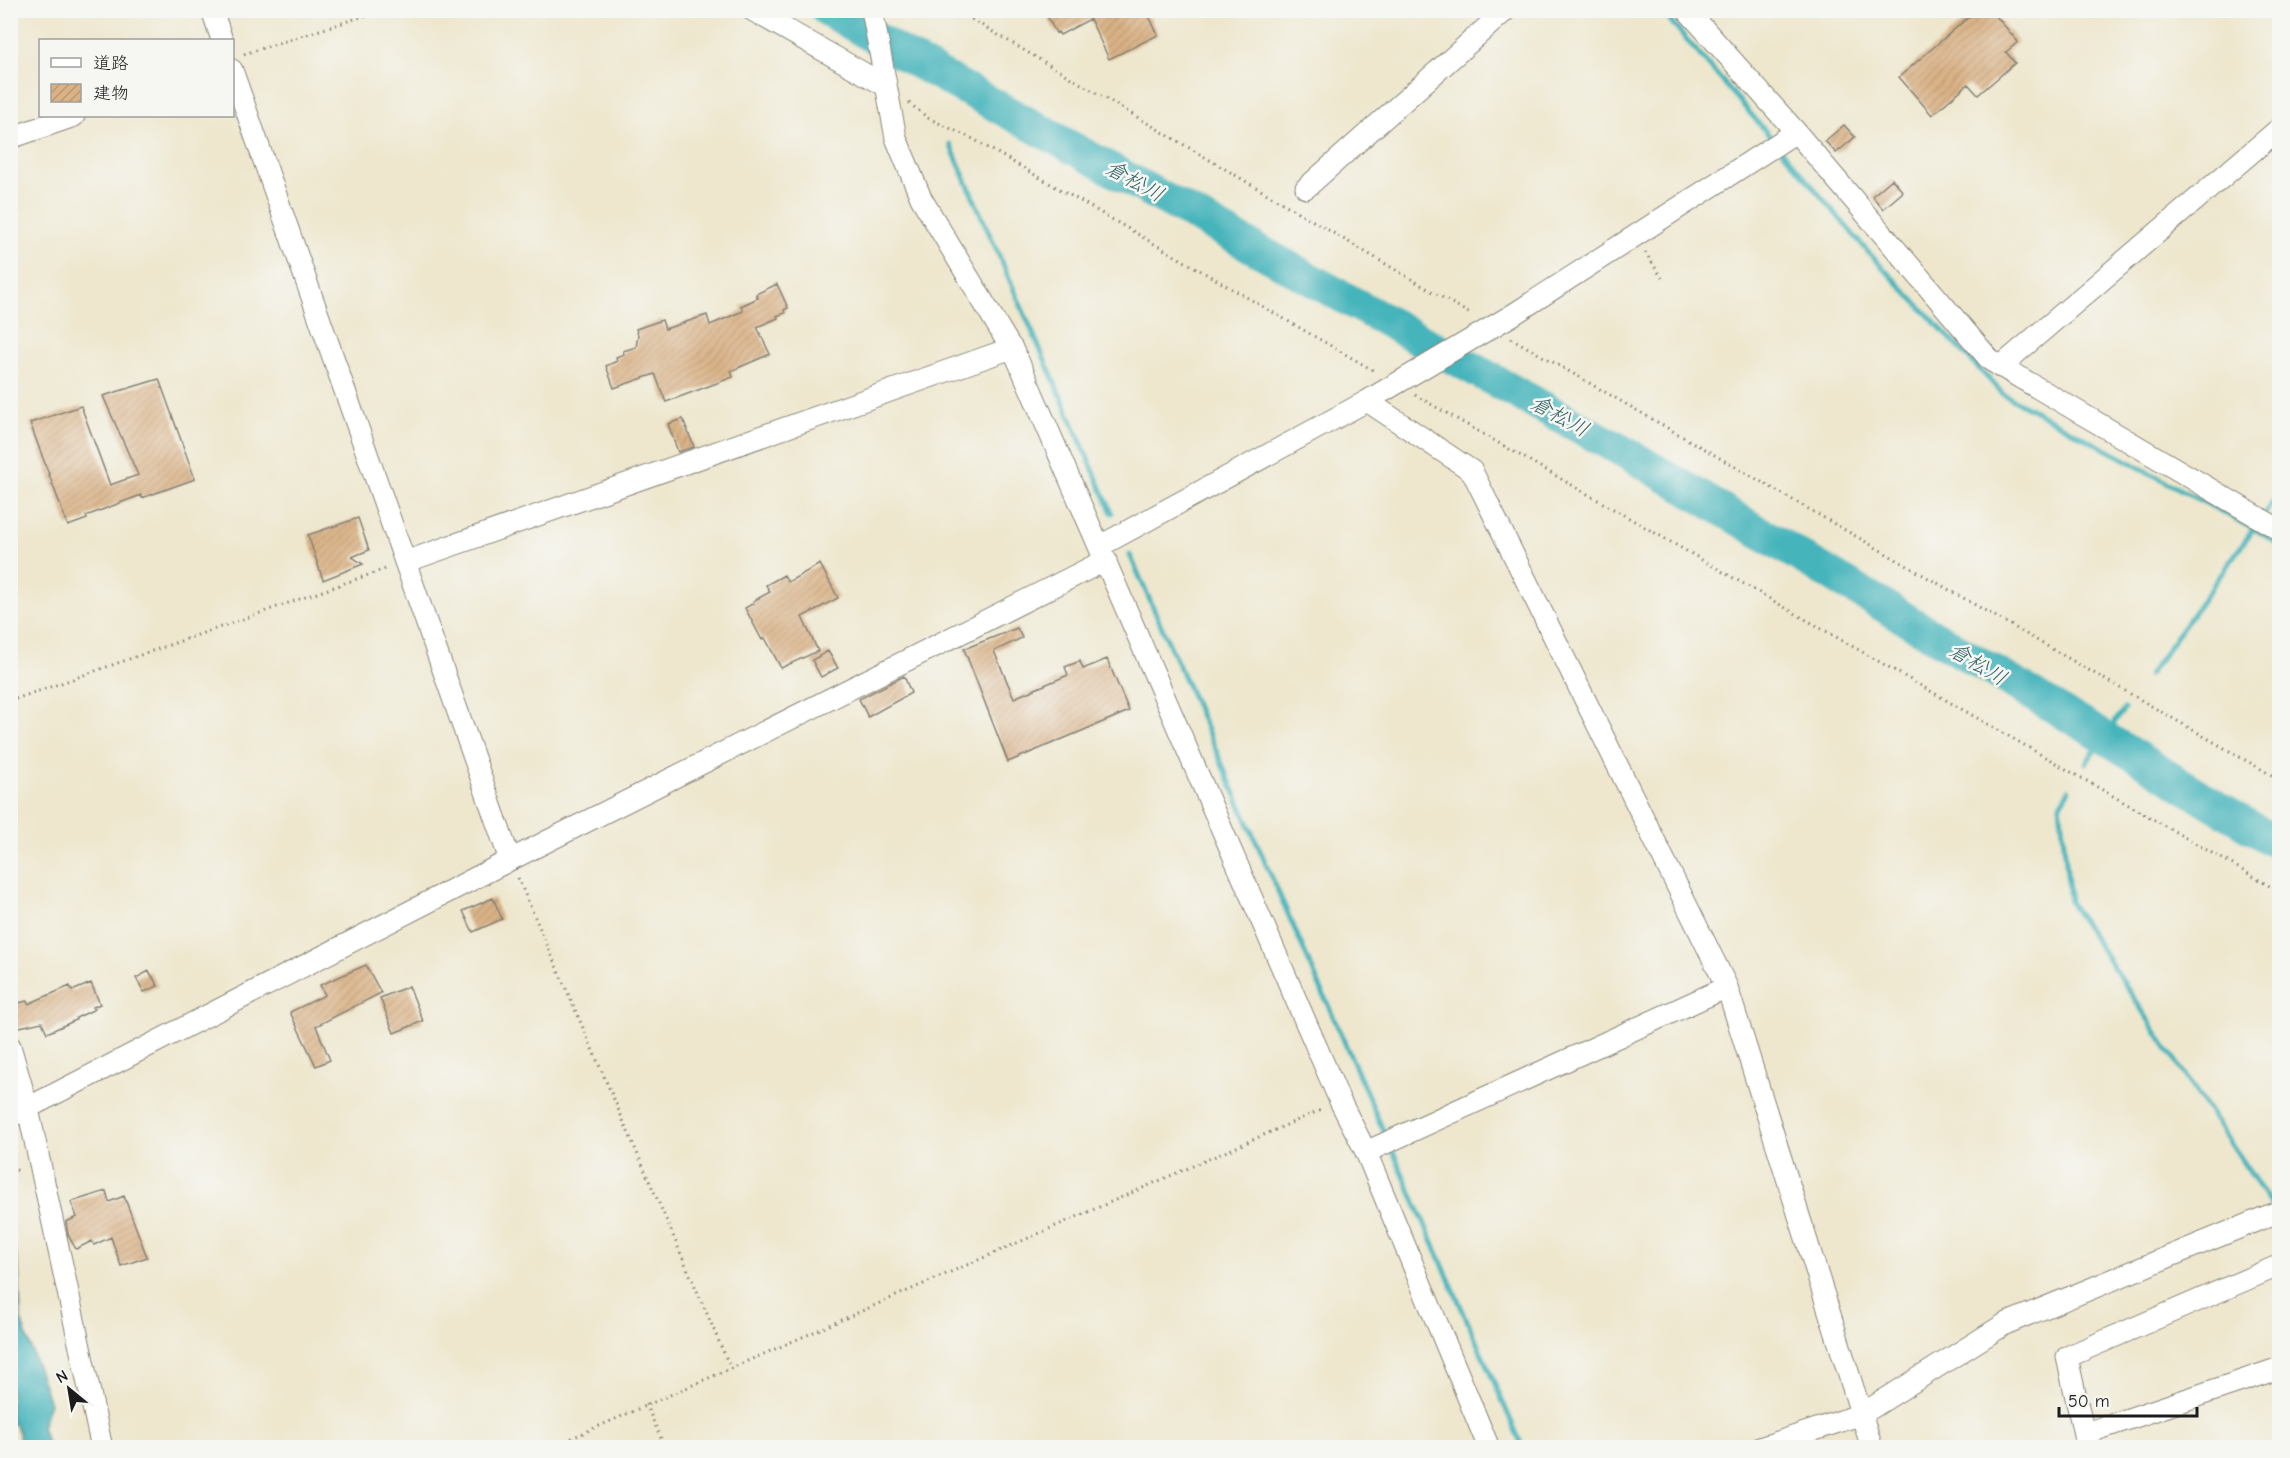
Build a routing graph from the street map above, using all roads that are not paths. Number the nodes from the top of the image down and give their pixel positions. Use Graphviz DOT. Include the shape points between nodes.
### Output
graph roads {
  1 [pos="212,10"];
  2 [pos="752,10"];
  3 [pos="872,10"];
  4 [pos="1506,10"];
  5 [pos="1687,10"];
  6 [pos="222,39"];
  7 [pos="238,62"];
  8 [pos="886,86"];
  9 [pos="71,117"];
  10 [pos="2280,128"];
  11 [pos="1790,135"];
  12 [pos="10,138"];
  13 [pos="1306,188"];
  14 [pos="1012,348"];
  15 [pos="2000,367"];
  16 [pos="1367,401"];
  17 [pos="2280,530"];
  18 [pos="1103,553"];
  19 [pos="405,562"];
  20 [pos="510,860"];
  21 [pos="1727,987"];
  22 [pos="10,1046"];
  23 [pos="19,1113"];
  24 [pos="1372,1150"];
  25 [pos="2280,1210"];
  26 [pos="2280,1265"];
  27 [pos="2280,1368"];
  28 [pos="1862,1414"];
  29 [pos="2085,1441"];
  30 [pos="102,1448"];
  31 [pos="1489,1448"];
  32 [pos="1760,1448"];
  33 [pos="1872,1448"];
  1 -- 6 [label="street"];
  2 -- 8 [label="street"];
  3 -- 8 [label="street"];
  4 -- 13 [label="street"];
  5 -- 11 [label="street"];
  7 -- 19 [label="street"];
  8 -- 14 [label="street" via="896,138 921,198"];
  9 -- 12 [label="street"];
  10 -- 15 [label="street"];
  11 -- 15 [label="street"];
  11 -- 16 [label="street" via="1514,314"];
  14 -- 18 [label="street"];
  14 -- 19 [label="street"];
  15 -- 17 [label="street"];
  16 -- 18 [label="street"];
  16 -- 21 [label="street" via="1472,471"];
  18 -- 20 [label="street"];
  18 -- 24 [label="street" via="1340,1101"];
  19 -- 20 [label="street"];
  20 -- 23 [label="street"];
  21 -- 24 [label="street"];
  21 -- 28 [label="street"];
  22 -- 23 [label="street"];
  23 -- 30 [label="street"];
  24 -- 31 [label="street"];
  25 -- 28 [label="street" via="2005,1324"];
  26 -- 29 [label="street" via="2067,1357"];
  27 -- 29 [label="street"];
  28 -- 32 [label="street"];
  28 -- 33 [label="street"];
}
